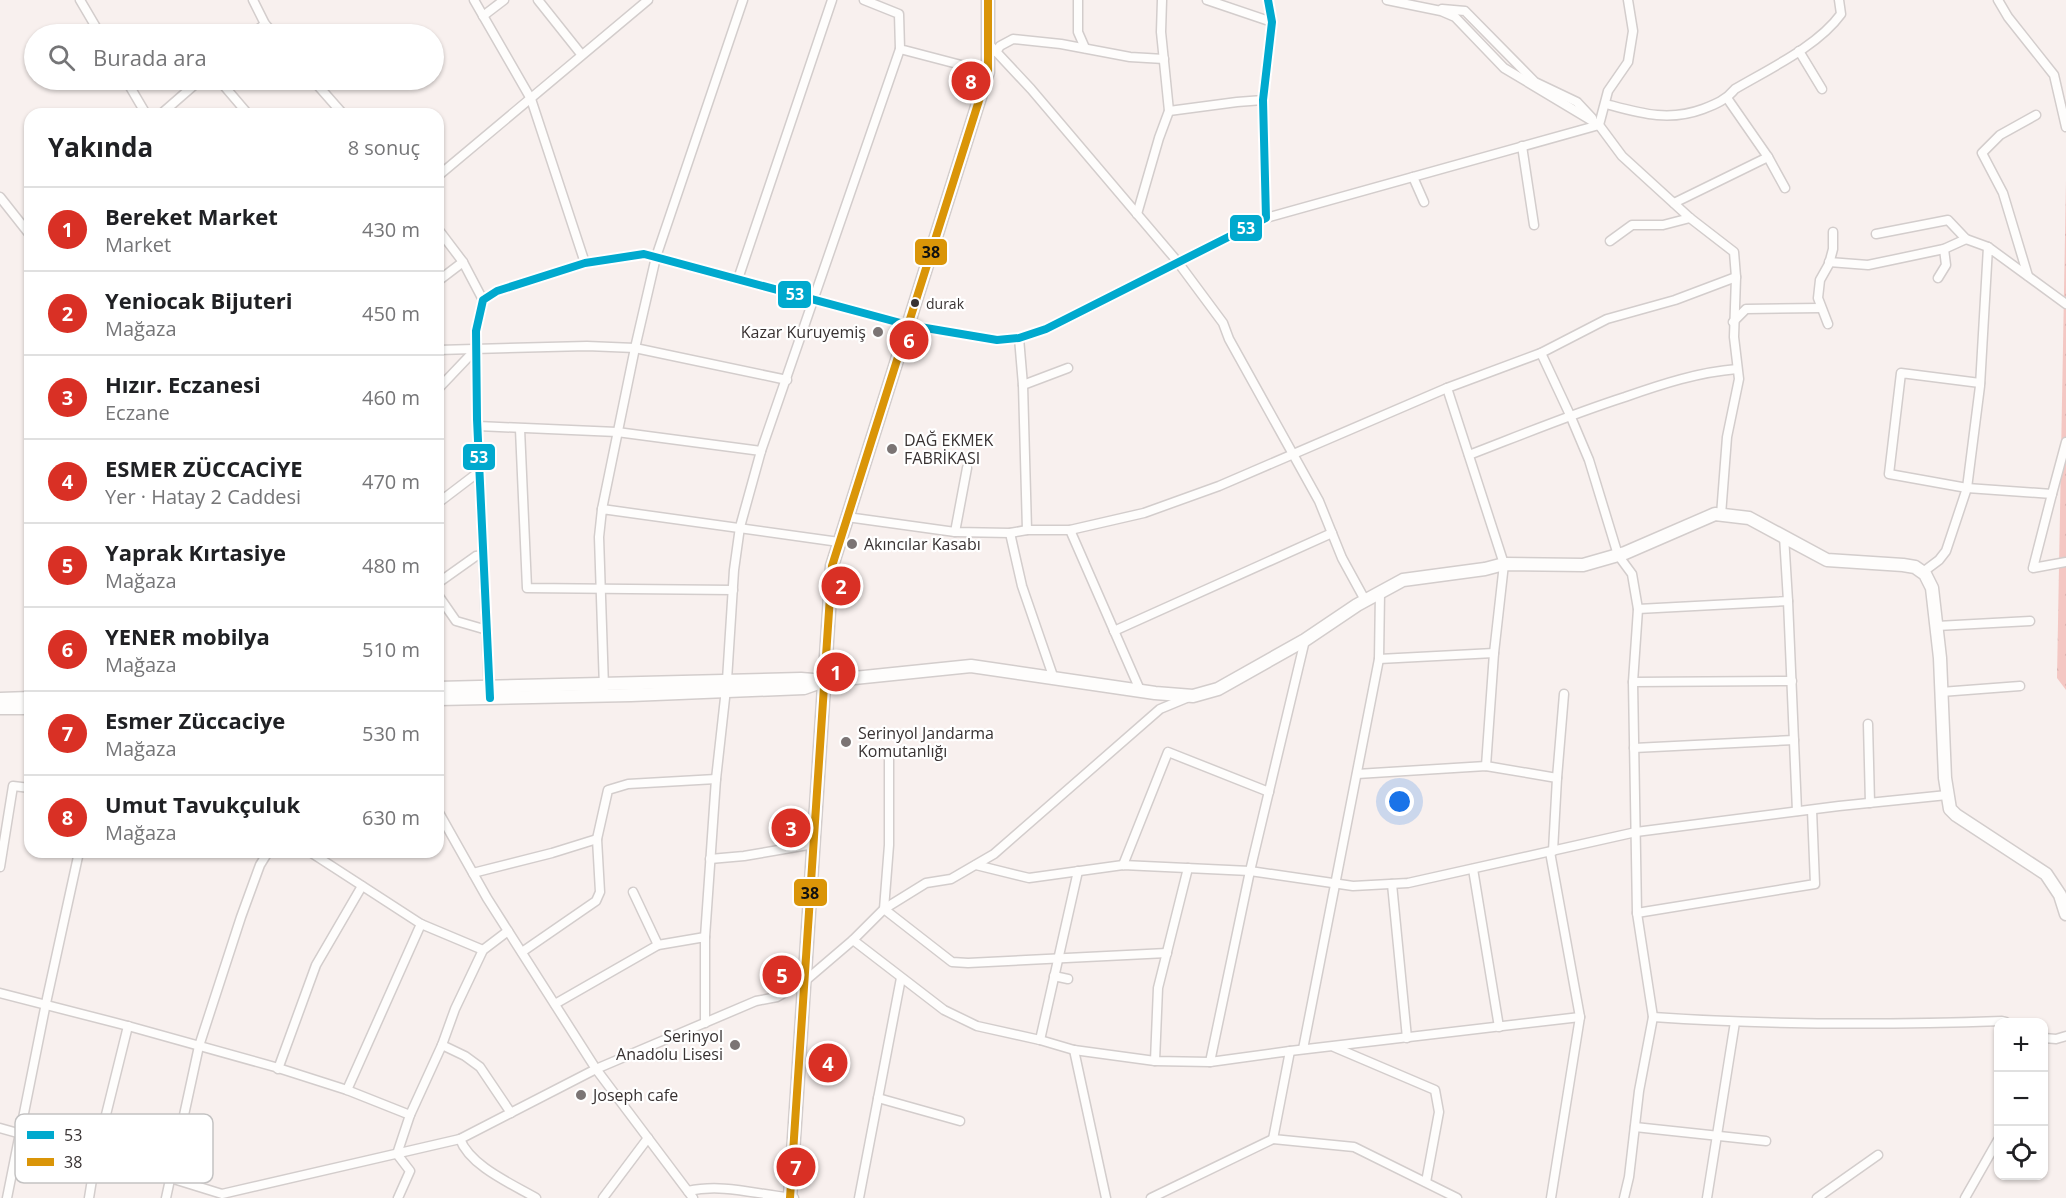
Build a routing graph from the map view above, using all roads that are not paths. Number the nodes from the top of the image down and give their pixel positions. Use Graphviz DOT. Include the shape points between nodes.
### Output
graph roads {
  1 [pos="80,0"];
  2 [pos="253,0"];
  3 [pos="474,0"];
  4 [pos="504,0"];
  5 [pos="538,0"];
  6 [pos="648,0"];
  7 [pos="743,0"];
  8 [pos="832,0"];
  9 [pos="864,0"];
  10 [pos="988,0"];
  11 [pos="1078,0"];
  12 [pos="1162,0"];
  13 [pos="1207,0"];
  14 [pos="1268,0"];
  15 [pos="1387,0"];
  16 [pos="1400,0"];
  17 [pos="1628,0"];
  18 [pos="1839,0"];
  19 [pos="1998,0"];
  20 [pos="483,16"];
  21 [pos="1272,22"];
  22 [pos="94,24"];
  23 [pos="265,24"];
  24 [pos="992,47"];
  25 [pos="1085,48"];
  26 [pos="900,49"];
  27 [pos="1799,51"];
  28 [pos="581,54"];
  29 [pos="1164,59"];
  30 [pos="988,72"];
  31 [pos="1822,88"];
  32 [pos="132,90"];
  33 [pos="189,90"];
  34 [pos="228,90"];
  35 [pos="322,90"];
  36 [pos="1727,98"];
  37 [pos="531,99"];
  38 [pos="1263,100"];
  39 [pos="1606,104"];
  40 [pos="142,108"];
  41 [pos="168,108"];
  42 [pos="243,108"];
  43 [pos="338,108"];
  44 [pos="1169,111"];
  45 [pos="2036,115"];
  46 [pos="1599,125"];
  47 [pos="2066,127"];
  48 [pos="1522,146"];
  49 [pos="1768,157"];
  50 [pos="444,171"];
  51 [pos="1413,177"];
  52 [pos="1785,188"];
  53 [pos="0,197"];
  54 [pos="1424,202"];
  55 [pos="1674,203"];
  56 [pos="1137,214"];
  57 [pos="1266,218"];
  58 [pos="1690,218"];
  59 [pos="24,224"];
  60 [pos="1534,225"];
  61 [pos="1833,232"];
  62 [pos="1876,234"];
  63 [pos="444,237"];
  64 [pos="1966,239"];
  65 [pos="1610,241"];
  66 [pos="1988,247"];
  67 [pos="1944,249"];
  68 [pos="656,257"];
  69 [pos="1178,261"];
  70 [pos="463,262"];
  71 [pos="1829,262"];
  72 [pos="585,263"];
  73 [pos="444,276"];
  74 [pos="1736,277"];
  75 [pos="2028,277"];
  76 [pos="1938,278"];
  77 [pos="738,279"];
  78 [pos="483,300"];
  79 [pos="815,300"];
  80 [pos="2066,304"];
  81 [pos="1821,308"];
  82 [pos="1733,322"];
  83 [pos="1828,324"];
  84 [pos="908,325"];
  85 [pos="1019,338"];
  86 [pos="635,348"];
  87 [pos="476,349"];
  88 [pos="444,350"];
  89 [pos="1541,352"];
  90 [pos="1068,368"];
  91 [pos="1737,369"];
  92 [pos="787,380"];
  93 [pos="444,383"];
  94 [pos="1980,383"];
  95 [pos="1023,385"];
  96 [pos="1447,388"];
  97 [pos="1570,415"];
  98 [pos="478,426"];
  99 [pos="520,429"];
  100 [pos="617,432"];
  101 [pos="2066,442"];
  102 [pos="761,451"];
  103 [pos="1293,453"];
  104 [pos="1469,455"];
  105 [pos="967,468"];
  106 [pos="480,471"];
  107 [pos="1967,488"];
  108 [pos="2052,494"];
  109 [pos="444,498"];
  110 [pos="602,509"];
  111 [pos="1721,515"];
  112 [pos="848,517"];
  113 [pos="740,527"];
  114 [pos="1027,530"];
  115 [pos="1070,530"];
  116 [pos="955,532"];
  117 [pos="1332,532"];
  118 [pos="1010,533"];
  119 [pos="1784,536"];
  120 [pos="839,542"];
  121 [pos="483,555"];
  122 [pos="1618,555"];
  123 [pos="2066,562"];
  124 [pos="1504,564"];
  125 [pos="1923,572"];
  126 [pos="444,579"];
  127 [pos="601,590"];
  128 [pos="733,590"];
  129 [pos="1380,592"];
  130 [pos="1365,600"];
  131 [pos="1788,601"];
  132 [pos="444,604"];
  133 [pos="1638,609"];
  134 [pos="2030,621"];
  135 [pos="1937,626"];
  136 [pos="487,630"];
  137 [pos="1114,631"];
  138 [pos="1305,640"];
  139 [pos="1494,653"];
  140 [pos="1379,659"];
  141 [pos="1053,676"];
  142 [pos="825,681"];
  143 [pos="1792,681"];
  144 [pos="1632,682"];
  145 [pos="726,686"];
  146 [pos="2020,686"];
  147 [pos="444,688"];
  148 [pos="604,690"];
  149 [pos="1140,690"];
  150 [pos="489,692"];
  151 [pos="1941,692"];
  152 [pos="1564,694"];
  153 [pos="1192,696"];
  154 [pos="24,698"];
  155 [pos="444,698"];
  156 [pos="0,699"];
  157 [pos="0,708"];
  158 [pos="24,708"];
  159 [pos="1868,724"];
  160 [pos="1794,740"];
  161 [pos="1634,748"];
  162 [pos="889,753"];
  163 [pos="1486,766"];
  164 [pos="1358,774"];
  165 [pos="1557,778"];
  166 [pos="716,779"];
  167 [pos="24,787"];
  168 [pos="1269,792"];
  169 [pos="1947,795"];
  170 [pos="1870,803"];
  171 [pos="1812,810"];
  172 [pos="1797,811"];
  173 [pos="444,822"];
  174 [pos="1636,832"];
  175 [pos="597,839"];
  176 [pos="814,844"];
  177 [pos="1551,852"];
  178 [pos="78,858"];
  179 [pos="264,858"];
  180 [pos="319,858"];
  181 [pos="710,859"];
  182 [pos="976,865"];
  183 [pos="1123,866"];
  184 [pos="0,867"];
  185 [pos="1188,868"];
  186 [pos="1473,869"];
  187 [pos="1078,871"];
  188 [pos="1250,872"];
  189 [pos="473,873"];
  190 [pos="1336,883"];
  191 [pos="1392,884"];
  192 [pos="362,886"];
  193 [pos="633,892"];
  194 [pos="884,909"];
  195 [pos="1637,913"];
  196 [pos="2066,914"];
  197 [pos="421,924"];
  198 [pos="508,931"];
  199 [pos="705,937"];
  200 [pos="853,940"];
  201 [pos="658,945"];
  202 [pos="483,950"];
  203 [pos="522,952"];
  204 [pos="1167,954"];
  205 [pos="1058,958"];
  206 [pos="1054,976"];
  207 [pos="901,978"];
  208 [pos="1068,979"];
  209 [pos="805,981"];
  210 [pos="0,993"];
  211 [pos="46,1003"];
  212 [pos="555,1004"];
  213 [pos="1580,1017"];
  214 [pos="1653,1017"];
  215 [pos="1994,1021"];
  216 [pos="1735,1022"];
  217 [pos="705,1023"];
  218 [pos="128,1026"];
  219 [pos="1498,1027"];
  220 [pos="2066,1036"];
  221 [pos="1407,1038"];
  222 [pos="2048,1038"];
  223 [pos="1040,1040"];
  224 [pos="442,1045"];
  225 [pos="199,1046"];
  226 [pos="1332,1047"];
  227 [pos="1303,1049"];
  228 [pos="1074,1050"];
  229 [pos="1290,1051"];
  230 [pos="1155,1061"];
  231 [pos="1210,1062"];
  232 [pos="278,1069"];
  233 [pos="596,1069"];
  234 [pos="347,1090"];
  235 [pos="878,1098"];
  236 [pos="511,1113"];
  237 [pos="23,1114"];
  238 [pos="106,1114"];
  239 [pos="184,1114"];
  240 [pos="410,1115"];
  241 [pos="960,1121"];
  242 [pos="1635,1127"];
  243 [pos="0,1128"];
  244 [pos="15,1133"];
  245 [pos="1717,1137"];
  246 [pos="648,1138"];
  247 [pos="460,1139"];
  248 [pos="1273,1139"];
  249 [pos="1766,1142"];
  250 [pos="1994,1147"];
  251 [pos="397,1154"];
  252 [pos="15,1155"];
  253 [pos="1878,1155"];
  254 [pos="1426,1182"];
  255 [pos="91,1183"];
  256 [pos="169,1183"];
  257 [pos="184,1183"];
  258 [pos="256,1188"];
  259 [pos="691,1195"];
  260 [pos="7,1198"];
  261 [pos="88,1198"];
  262 [pos="166,1198"];
  263 [pos="260,1198"];
  264 [pos="399,1198"];
  265 [pos="536,1198"];
  266 [pos="603,1198"];
  267 [pos="790,1198"];
  268 [pos="795,1198"];
  269 [pos="859,1198"];
  270 [pos="1106,1198"];
  271 [pos="1151,1198"];
  272 [pos="1457,1198"];
  273 [pos="1551,1198"];
  274 [pos="1624,1198"];
  275 [pos="1707,1198"];
  276 [pos="1817,1198"];
  277 [pos="1965,1198"];
  1 -- 22 [label="street"];
  2 -- 23 [label="street"];
  3 -- 20 [label="street"];
  4 -- 20 [label="street"];
  5 -- 28 [label="street"];
  6 -- 28 [label="street"];
  7 -- 68 [label="street"];
  8 -- 77 [label="street"];
  9 -- 26 [label="street" via="899,14"];
  10 -- 24 [label="street"];
  11 -- 25 [label="street" via="1078,32"];
  12 -- 29 [label="street"];
  13 -- 21 [label="street"];
  14 -- 21 [label="street"];
  15 -- 46 [label="street" via="1455,17 1504,68"];
  16 -- 46 [label="street" via="1465,11 1534,82 1577,102"];
  17 -- 39 [label="street" via="1633,31 1628,62 1608,91"];
  18 -- 27 [label="street" via="1841,14 1833,26"];
  19 -- 47 [label="street" via="2054,75"];
  20 -- 37 [label="street"];
  21 -- 38 [label="street"];
  24 -- 25 [label="street" via="1013,39"];
  24 -- 30 [label="street"];
  24 -- 56 [label="street"];
  25 -- 29 [label="street"];
  26 -- 30 [label="street"];
  26 -- 79 [label="street"];
  27 -- 31 [label="street"];
  27 -- 36 [label="street" via="1735,89"];
  28 -- 37 [label="street"];
  29 -- 44 [label="street"];
  30 -- 84 [label="street"];
  32 -- 40 [label="street"];
  33 -- 41 [label="street"];
  34 -- 42 [label="street"];
  35 -- 43 [label="street"];
  36 -- 39 [label="street" via="1692,113 1671,116"];
  36 -- 49 [label="street"];
  37 -- 50 [label="street"];
  37 -- 72 [label="street"];
  38 -- 44 [label="street"];
  38 -- 57 [label="street"];
  39 -- 46 [label="street"];
  44 -- 56 [label="street"];
  45 -- 75 [label="street" via="2000,135 1982,153 2003,193"];
  46 -- 48 [label="street"];
  46 -- 55 [label="street" via="1622,156"];
  48 -- 51 [label="street"];
  48 -- 60 [label="street"];
  49 -- 52 [label="street"];
  49 -- 55 [label="street"];
  51 -- 54 [label="street"];
  51 -- 57 [label="street"];
  53 -- 59 [label="street"];
  55 -- 58 [label="street"];
  56 -- 69 [label="street"];
  57 -- 69 [label="street"];
  58 -- 65 [label="street" via="1663,225 1632,225"];
  58 -- 74 [label="street" via="1734,252"];
  61 -- 71 [label="street"];
  62 -- 64 [label="street" via="1948,220"];
  63 -- 70 [label="street"];
  64 -- 66 [label="street"];
  64 -- 67 [label="street"];
  66 -- 75 [label="street"];
  66 -- 94 [label="street"];
  67 -- 71 [label="street" via="1868,265"];
  67 -- 76 [label="street" via="1946,264"];
  68 -- 72 [label="street" via="644,254"];
  68 -- 77 [label="street"];
  68 -- 86 [label="street"];
  69 -- 85 [label="street" via="1046,329"];
  69 -- 103 [label="street" via="1223,323"];
  70 -- 73 [label="street"];
  70 -- 78 [label="street"];
  71 -- 81 [label="street" via="1820,280"];
  72 -- 78 [label="street" via="496,291"];
  74 -- 82 [label="street"];
  74 -- 89 [label="street" via="1675,300 1606,319"];
  75 -- 80 [label="street"];
  77 -- 79 [label="street"];
  78 -- 87 [label="street"];
  79 -- 84 [label="street"];
  79 -- 92 [label="street"];
  81 -- 82 [label="street" via="1746,309"];
  81 -- 83 [label="street"];
  82 -- 91 [label="street"];
  84 -- 85 [label="street" via="997,340"];
  84 -- 112 [label="street"];
  85 -- 95 [label="street"];
  86 -- 87 [label="street" via="586,345"];
  86 -- 92 [label="street"];
  86 -- 100 [label="street"];
  87 -- 88 [label="street"];
  87 -- 93 [label="street"];
  87 -- 98 [label="street"];
  89 -- 96 [label="street"];
  89 -- 97 [label="street"];
  90 -- 95 [label="street"];
  91 -- 97 [label="street" via="1711,371"];
  91 -- 111 [label="street"];
  92 -- 102 [label="street"];
  94 -- 107 [label="street"];
  94 -- 107 [label="street" via="1901,373 1889,474"];
  95 -- 114 [label="street"];
  96 -- 103 [label="street"];
  96 -- 104 [label="street"];
  97 -- 104 [label="street"];
  97 -- 122 [label="street" via="1589,460"];
  98 -- 99 [label="street"];
  98 -- 106 [label="street"];
  99 -- 100 [label="street"];
  99 -- 127 [label="street" via="527,588"];
  100 -- 102 [label="street"];
  100 -- 110 [label="street"];
  101 -- 108 [label="street"];
  102 -- 113 [label="street"];
  103 -- 115 [label="street" via="1144,513"];
  103 -- 117 [label="street"];
  104 -- 124 [label="street"];
  105 -- 116 [label="street"];
  106 -- 109 [label="street"];
  106 -- 121 [label="street"];
  107 -- 108 [label="street"];
  107 -- 125 [label="street" via="1946,551"];
  108 -- 123 [label="street" via="2033,568"];
  110 -- 113 [label="street"];
  110 -- 127 [label="street"];
  111 -- 119 [label="street" via="1749,518"];
  111 -- 122 [label="street" via="1715,514"];
  112 -- 116 [label="street"];
  112 -- 120 [label="street"];
  113 -- 120 [label="street"];
  113 -- 128 [label="street"];
  114 -- 115 [label="street"];
  114 -- 118 [label="street"];
  115 -- 137 [label="street"];
  116 -- 118 [label="street"];
  117 -- 130 [label="street"];
  117 -- 137 [label="street"];
  118 -- 141 [label="street" via="1022,586"];
  119 -- 125 [label="street" via="1827,560 1903,565"];
  119 -- 131 [label="street"];
  120 -- 142 [label="street" via="832,566"];
  121 -- 126 [label="street"];
  121 -- 136 [label="street"];
  122 -- 124 [label="street" via="1583,566"];
  122 -- 133 [label="street" via="1632,574"];
  124 -- 129 [label="street" via="1404,580"];
  124 -- 139 [label="street"];
  125 -- 135 [label="street" via="1932,588"];
  127 -- 128 [label="street"];
  127 -- 148 [label="street"];
  128 -- 145 [label="street"];
  129 -- 130 [label="street"];
  129 -- 140 [label="street"];
  130 -- 138 [label="street"];
  131 -- 133 [label="street"];
  131 -- 143 [label="street"];
  132 -- 136 [label="street" via="456,621"];
  133 -- 144 [label="street"];
  134 -- 135 [label="street"];
  135 -- 151 [label="street"];
  136 -- 150 [label="street"];
  137 -- 149 [label="street"];
  138 -- 153 [label="street" via="1218,689"];
  138 -- 168 [label="street"];
  139 -- 140 [label="street"];
  139 -- 163 [label="street"];
  140 -- 164 [label="street"];
  141 -- 142 [label="street" via="971,666"];
  141 -- 149 [label="street"];
  142 -- 145 [label="street" via="804,688"];
  142 -- 176 [label="street"];
  143 -- 144 [label="street"];
  143 -- 160 [label="street"];
  144 -- 161 [label="street"];
  145 -- 148 [label="street"];
  145 -- 166 [label="street"];
  146 -- 151 [label="street"];
  147 -- 150 [label="street"];
  148 -- 150 [label="street"];
  149 -- 153 [label="street"];
  150 -- 155 [label="street"];
  151 -- 169 [label="street"];
  152 -- 165 [label="street"];
  153 -- 182 [label="street" via="1160,709 994,854"];
  154 -- 156 [label="street"];
  157 -- 158 [label="street"];
  159 -- 170 [label="street"];
  160 -- 161 [label="street"];
  160 -- 172 [label="street"];
  161 -- 174 [label="street"];
  162 -- 194 [label="street" via="890,846"];
  163 -- 164 [label="street"];
  163 -- 165 [label="street"];
  164 -- 190 [label="street"];
  165 -- 177 [label="street"];
  166 -- 175 [label="street" via="628,784 608,790"];
  166 -- 181 [label="street"];
  167 -- 184 [label="street" via="13,786"];
  168 -- 183 [label="street" via="1168,752"];
  168 -- 188 [label="street"];
  169 -- 170 [label="street"];
  169 -- 196 [label="street" via="1950,809 1956,815 2046,874 2060,895"];
  170 -- 171 [label="street"];
  171 -- 172 [label="street"];
  171 -- 195 [label="street" via="1815,884"];
  172 -- 174 [label="street"];
  173 -- 189 [label="street"];
  174 -- 177 [label="street"];
  174 -- 195 [label="street"];
  175 -- 189 [label="street"];
  175 -- 203 [label="street" via="600,892 596,902"];
  176 -- 181 [label="street"];
  176 -- 209 [label="street"];
  177 -- 186 [label="street"];
  177 -- 213 [label="street"];
  178 -- 211 [label="street"];
  179 -- 225 [label="street"];
  180 -- 192 [label="street"];
  181 -- 199 [label="street"];
  182 -- 187 [label="street" via="1029,878"];
  182 -- 194 [label="street" via="951,879 926,883"];
  183 -- 185 [label="street"];
  183 -- 187 [label="street"];
  185 -- 188 [label="street"];
  185 -- 204 [label="street"];
  186 -- 191 [label="street"];
  186 -- 219 [label="street"];
  187 -- 205 [label="street"];
  188 -- 190 [label="street"];
  188 -- 231 [label="street"];
  189 -- 198 [label="street"];
  190 -- 191 [label="street"];
  190 -- 227 [label="street"];
  191 -- 221 [label="street"];
  192 -- 197 [label="street"];
  192 -- 232 [label="street" via="316,965"];
  193 -- 201 [label="street"];
  194 -- 200 [label="street"];
  194 -- 205 [label="street" via="952,962"];
  195 -- 214 [label="street"];
  197 -- 202 [label="street"];
  197 -- 234 [label="street"];
  198 -- 202 [label="street"];
  198 -- 203 [label="street"];
  199 -- 201 [label="street"];
  199 -- 217 [label="street"];
  200 -- 207 [label="street"];
  200 -- 209 [label="street"];
  201 -- 212 [label="street"];
  202 -- 224 [label="street"];
  203 -- 212 [label="street"];
  204 -- 205 [label="street"];
  204 -- 230 [label="street" via="1158,988"];
  205 -- 206 [label="street"];
  206 -- 208 [label="street"];
  206 -- 223 [label="street"];
  207 -- 223 [label="street" via="944,1010 977,1026"];
  207 -- 235 [label="street"];
  209 -- 217 [label="street" via="777,997 756,1001"];
  209 -- 267 [label="street"];
  210 -- 211 [label="street"];
  211 -- 218 [label="street"];
  211 -- 237 [label="street"];
  212 -- 233 [label="street"];
  213 -- 219 [label="street"];
  213 -- 273 [label="street"];
  214 -- 216 [label="street"];
  214 -- 242 [label="street"];
  215 -- 216 [label="street"];
  216 -- 245 [label="street"];
  217 -- 233 [label="street"];
  218 -- 225 [label="street"];
  218 -- 238 [label="street"];
  219 -- 221 [label="street"];
  220 -- 222 [label="street"];
  221 -- 226 [label="street"];
  223 -- 228 [label="street"];
  224 -- 236 [label="street" via="480,1067"];
  224 -- 240 [label="street"];
  225 -- 232 [label="street"];
  225 -- 239 [label="street"];
  226 -- 227 [label="street"];
  226 -- 254 [label="street" via="1435,1090 1439,1112"];
  227 -- 229 [label="street"];
  228 -- 230 [label="street"];
  228 -- 270 [label="street"];
  229 -- 231 [label="street"];
  229 -- 248 [label="street"];
  230 -- 231 [label="street"];
  232 -- 234 [label="street"];
  233 -- 236 [label="street"];
  233 -- 246 [label="street"];
  234 -- 240 [label="street"];
  235 -- 241 [label="street"];
  235 -- 269 [label="street"];
  236 -- 247 [label="street"];
  240 -- 251 [label="street"];
  242 -- 245 [label="street"];
  242 -- 274 [label="street"];
  243 -- 244 [label="street"];
  245 -- 249 [label="street"];
  245 -- 275 [label="street"];
  246 -- 259 [label="street"];
  246 -- 266 [label="street"];
  247 -- 251 [label="street"];
  247 -- 265 [label="street" via="474,1161"];
  248 -- 254 [label="street" via="1354,1147"];
  248 -- 271 [label="street"];
  250 -- 277 [label="street"];
  251 -- 258 [label="street"];
  251 -- 264 [label="street" via="410,1171"];
  252 -- 260 [label="street"];
  253 -- 276 [label="street"];
  254 -- 272 [label="street"];
  255 -- 261 [label="street"];
  256 -- 262 [label="street"];
  257 -- 258 [label="street" via="222,1194"];
  258 -- 263 [label="street"];
  259 -- 267 [label="street" via="704,1188"];
  267 -- 268 [label="street"];
}
